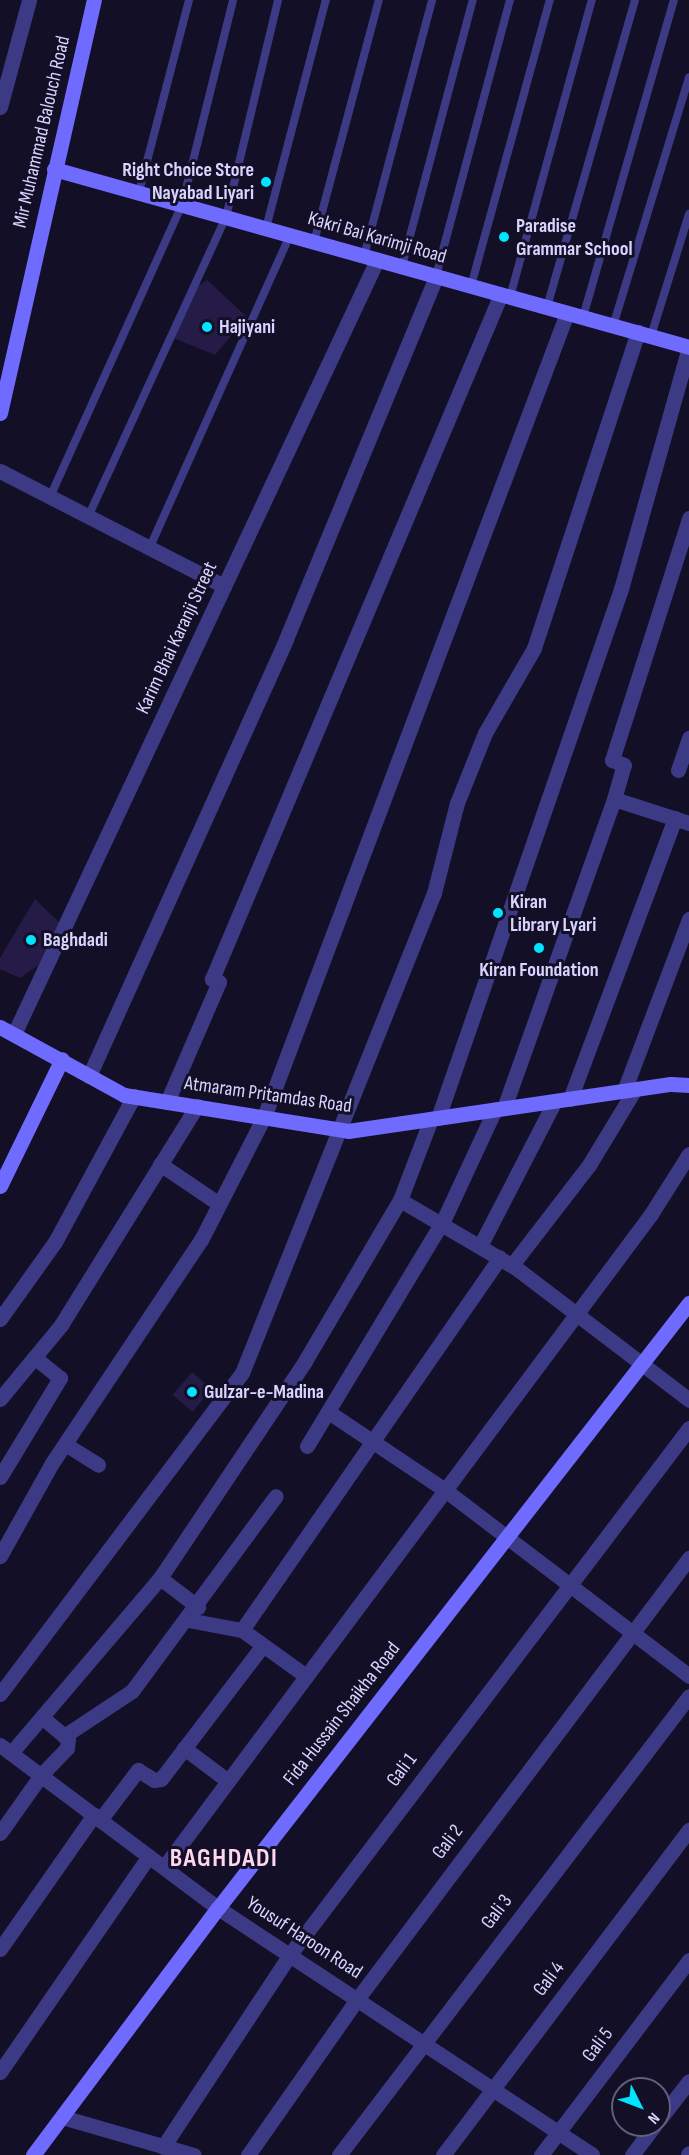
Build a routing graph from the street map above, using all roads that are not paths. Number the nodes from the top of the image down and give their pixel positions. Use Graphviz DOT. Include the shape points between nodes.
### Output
graph roads {
  1 [pos="29,0"];
  2 [pos="94,0"];
  3 [pos="189,0"];
  4 [pos="233,0"];
  5 [pos="278,0"];
  6 [pos="326,0"];
  7 [pos="379,0"];
  8 [pos="432,0"];
  9 [pos="472,0"];
  10 [pos="510,0"];
  11 [pos="550,0"];
  12 [pos="592,0"];
  13 [pos="636,0"];
  14 [pos="674,0"];
  15 [pos="689,77"];
  16 [pos="0,107"];
  17 [pos="54,169"];
  18 [pos="139,192"];
  19 [pos="182,205"];
  20 [pos="689,214"];
  21 [pos="226,217"];
  22 [pos="266,228"];
  23 [pos="290,235"];
  24 [pos="314,242"];
  25 [pos="371,258"];
  26 [pos="402,267"];
  27 [pos="436,276"];
  28 [pos="471,286"];
  29 [pos="506,295"];
  30 [pos="547,307"];
  31 [pos="567,313"];
  32 [pos="583,317"];
  33 [pos="613,326"];
  34 [pos="644,334"];
  35 [pos="689,347"];
  36 [pos="0,413"];
  37 [pos="0,471"];
  38 [pos="50,497"];
  39 [pos="88,517"];
  40 [pos="689,518"];
  41 [pos="149,549"];
  42 [pos="224,585"];
  43 [pos="689,738"];
  44 [pos="678,770"];
  45 [pos="614,799"];
  46 [pos="682,820"];
  47 [pos="689,919"];
  48 [pos="0,1027"];
  49 [pos="14,1034"];
  50 [pos="62,1059"];
  51 [pos="89,1076"];
  52 [pos="688,1083"];
  53 [pos="630,1090"];
  54 [pos="134,1096"];
  55 [pos="563,1100"];
  56 [pos="167,1102"];
  57 [pos="197,1106"];
  58 [pos="500,1109"];
  59 [pos="264,1117"];
  60 [pos="435,1118"];
  61 [pos="340,1130"];
  62 [pos="689,1154"];
  63 [pos="160,1164"];
  64 [pos="1,1181"];
  65 [pos="400,1200"];
  66 [pos="219,1204"];
  67 [pos="441,1224"];
  68 [pos="480,1246"];
  69 [pos="506,1262"];
  70 [pos="689,1303"];
  71 [pos="576,1314"];
  72 [pos="0,1319"];
  73 [pos="34,1357"];
  74 [pos="644,1365"];
  75 [pos="0,1399"];
  76 [pos="689,1400"];
  77 [pos="330,1413"];
  78 [pos="689,1428"];
  79 [pos="372,1443"];
  80 [pos="64,1444"];
  81 [pos="307,1446"];
  82 [pos="98,1465"];
  83 [pos="0,1477"];
  84 [pos="445,1490"];
  85 [pos="276,1496"];
  86 [pos="505,1539"];
  87 [pos="0,1556"];
  88 [pos="689,1558"];
  89 [pos="160,1578"];
  90 [pos="568,1584"];
  91 [pos="198,1606"];
  92 [pos="188,1620"];
  93 [pos="242,1630"];
  94 [pos="631,1634"];
  95 [pos="262,1645"];
  96 [pos="306,1676"];
  97 [pos="689,1676"];
  98 [pos="0,1694"];
  99 [pos="689,1696"];
  100 [pos="42,1717"];
  101 [pos="64,1736"];
  102 [pos="184,1748"];
  103 [pos="5,1749"];
  104 [pos="41,1776"];
  105 [pos="228,1781"];
  106 [pos="97,1818"];
  107 [pos="689,1830"];
  108 [pos="0,1833"];
  109 [pos="149,1856"];
  110 [pos="164,1867"];
  111 [pos="218,1908"];
  112 [pos="0,1949"];
  113 [pos="291,1953"];
  114 [pos="689,1960"];
  115 [pos="358,1998"];
  116 [pos="425,2040"];
  117 [pos="0,2072"];
  118 [pos="689,2081"];
  119 [pos="493,2087"];
  120 [pos="671,2104"];
  121 [pos="62,2117"];
  122 [pos="558,2131"];
  123 [pos="646,2137"];
  124 [pos="163,2147"];
  125 [pos="33,2155"];
  126 [pos="194,2155"];
  127 [pos="248,2155"];
  128 [pos="339,2155"];
  129 [pos="443,2155"];
  130 [pos="541,2155"];
  131 [pos="592,2155"];
  132 [pos="632,2155"];
  1 -- 16 [label="street"];
  2 -- 17 [label="street, Mir Muhammad Balouch Road"];
  3 -- 18 [label="lane"];
  4 -- 19 [label="lane"];
  5 -- 21 [label="lane"];
  6 -- 22 [label="lane"];
  7 -- 24 [label="lane"];
  8 -- 25 [label="lane"];
  9 -- 26 [label="lane"];
  10 -- 27 [label="lane"];
  11 -- 28 [label="lane"];
  12 -- 29 [label="lane"];
  13 -- 30 [label="lane"];
  14 -- 32 [label="lane"];
  15 -- 33 [label="lane"];
  17 -- 18 [label="street, Kakri Bai Karimji Road"];
  17 -- 36 [label="street, Mir Muhammad Balouch Road"];
  18 -- 19 [label="street, Kakri Bai Karimji Road"];
  19 -- 21 [label="street, Kakri Bai Karimji Road"];
  19 -- 38 [label="lane"];
  20 -- 34 [label="lane"];
  21 -- 22 [label="street, Kakri Bai Karimji Road"];
  21 -- 39 [label="lane"];
  22 -- 23 [label="street, Kakri Bai Karimji Road"];
  23 -- 24 [label="street, Kakri Bai Karimji Road"];
  23 -- 41 [label="lane"];
  24 -- 25 [label="street, Kakri Bai Karimji Road"];
  25 -- 26 [label="street, Kakri Bai Karimji Road"];
  25 -- 42 [label="street, Karim Bhai Karanji Street"];
  26 -- 27 [label="street, Kakri Bai Karimji Road"];
  27 -- 28 [label="street, Kakri Bai Karimji Road"];
  27 -- 51 [label="street" via="286,639"];
  28 -- 29 [label="street, Kakri Bai Karimji Road"];
  29 -- 30 [label="street, Kakri Bai Karimji Road"];
  29 -- 56 [label="street" via="212,979 219,982"];
  30 -- 31 [label="street, Kakri Bai Karimji Road"];
  31 -- 32 [label="street, Kakri Bai Karimji Road"];
  31 -- 59 [label="street"];
  32 -- 33 [label="street, Kakri Bai Karimji Road"];
  33 -- 34 [label="street, Kakri Bai Karimji Road"];
  34 -- 35 [label="street, Kakri Bai Karimji Road"];
  34 -- 61 [label="street" via="534,648 484,733 457,803 434,893"];
  35 -- 60 [label="street" via="621,589"];
  37 -- 38 [label="street"];
  38 -- 39 [label="street"];
  39 -- 41 [label="street"];
  40 -- 45 [label="street" via="612,760 624,765"];
  41 -- 42 [label="street"];
  42 -- 49 [label="street, Karim Bhai Karanji Street"];
  43 -- 44 [label="street"];
  45 -- 46 [label="street"];
  45 -- 58 [label="street"];
  46 -- 55 [label="street"];
  47 -- 53 [label="street"];
  48 -- 49 [label="street, Atmaram Pritamdas Road"];
  49 -- 50 [label="street, Atmaram Pritamdas Road"];
  50 -- 51 [label="street, Atmaram Pritamdas Road"];
  50 -- 64 [label="street"];
  51 -- 54 [label="street, Atmaram Pritamdas Road"];
  52 -- 53 [label="street, Atmaram Pritamdas Road"];
  53 -- 55 [label="street, Atmaram Pritamdas Road"];
  53 -- 69 [label="street" via="595,1155"];
  54 -- 56 [label="street, Atmaram Pritamdas Road"];
  54 -- 72 [label="street" via="55,1242"];
  55 -- 58 [label="street, Atmaram Pritamdas Road"];
  55 -- 68 [label="street"];
  56 -- 57 [label="street, Atmaram Pritamdas Road"];
  57 -- 59 [label="street, Atmaram Pritamdas Road"];
  57 -- 63 [label="street"];
  58 -- 60 [label="street, Atmaram Pritamdas Road"];
  58 -- 67 [label="street"];
  59 -- 61 [label="street, Atmaram Pritamdas Road"];
  59 -- 66 [label="street"];
  60 -- 61 [label="street, Atmaram Pritamdas Road"];
  60 -- 65 [label="street"];
  61 -- 98 [label="street" via="242,1373"];
  62 -- 71 [label="street"];
  63 -- 66 [label="street"];
  63 -- 73 [label="street" via="61,1324"];
  65 -- 67 [label="street"];
  65 -- 89 [label="street" via="305,1361"];
  66 -- 80 [label="street" via="201,1240"];
  67 -- 68 [label="street"];
  67 -- 77 [label="street"];
  68 -- 69 [label="street"];
  69 -- 71 [label="street"];
  69 -- 79 [label="street"];
  70 -- 74 [label="street, Fida Hussain Shaikha Road"];
  71 -- 74 [label="street"];
  71 -- 84 [label="street"];
  73 -- 75 [label="street"];
  73 -- 83 [label="street" via="60,1378"];
  74 -- 76 [label="street"];
  74 -- 86 [label="street, Fida Hussain Shaikha Road"];
  77 -- 79 [label="street"];
  77 -- 81 [label="street"];
  78 -- 90 [label="street, Gali 1"];
  79 -- 84 [label="street"];
  79 -- 93 [label="street"];
  80 -- 82 [label="street"];
  80 -- 87 [label="street"];
  84 -- 86 [label="street"];
  84 -- 96 [label="street"];
  85 -- 91 [label="street"];
  86 -- 90 [label="street"];
  86 -- 111 [label="street, Fida Hussain Shaikha Road"];
  88 -- 94 [label="street, Gali 2"];
  89 -- 91 [label="street"];
  89 -- 100 [label="street"];
  90 -- 94 [label="street"];
  90 -- 113 [label="street, Gali 1"];
  91 -- 92 [label="street"];
  92 -- 93 [label="street"];
  92 -- 101 [label="street" via="132,1691"];
  93 -- 95 [label="street"];
  94 -- 97 [label="street"];
  94 -- 115 [label="street, Gali 2"];
  95 -- 96 [label="street"];
  95 -- 102 [label="street"];
  96 -- 105 [label="street"];
  99 -- 116 [label="street, Gali 3"];
  100 -- 101 [label="street"];
  100 -- 103 [label="street"];
  101 -- 104 [label="street" via="68,1748"];
  102 -- 105 [label="street"];
  102 -- 106 [label="street" via="157,1781 136,1772"];
  103 -- 104 [label="street, Yousuf Haroon Road"];
  104 -- 106 [label="street, Yousuf Haroon Road"];
  104 -- 108 [label="street"];
  105 -- 110 [label="street"];
  106 -- 109 [label="street, Yousuf Haroon Road"];
  106 -- 112 [label="street"];
  107 -- 119 [label="street, Gali 4"];
  109 -- 110 [label="street, Yousuf Haroon Road"];
  109 -- 117 [label="street"];
  110 -- 111 [label="street, Yousuf Haroon Road"];
  111 -- 113 [label="street, Yousuf Haroon Road"];
  111 -- 121 [label="street, Fida Hussain Shaikha Road"];
  113 -- 115 [label="street, Yousuf Haroon Road"];
  113 -- 124 [label="street, Gali 1"];
  114 -- 122 [label="street, Gali 5"];
  115 -- 116 [label="street, Yousuf Haroon Road"];
  115 -- 127 [label="street, Gali 2"];
  116 -- 119 [label="street, Yousuf Haroon Road"];
  116 -- 128 [label="street, Gali 3"];
  118 -- 120 [label="street"];
  119 -- 122 [label="street, Yousuf Haroon Road"];
  119 -- 129 [label="street, Gali 4"];
  121 -- 124 [label="street"];
  121 -- 125 [label="street, Fida Hussain Shaikha Road"];
  122 -- 130 [label="street, Gali 5"];
  122 -- 131 [label="street, Yousuf Haroon Road"];
  123 -- 132 [label="street"];
  124 -- 126 [label="street"];
}
